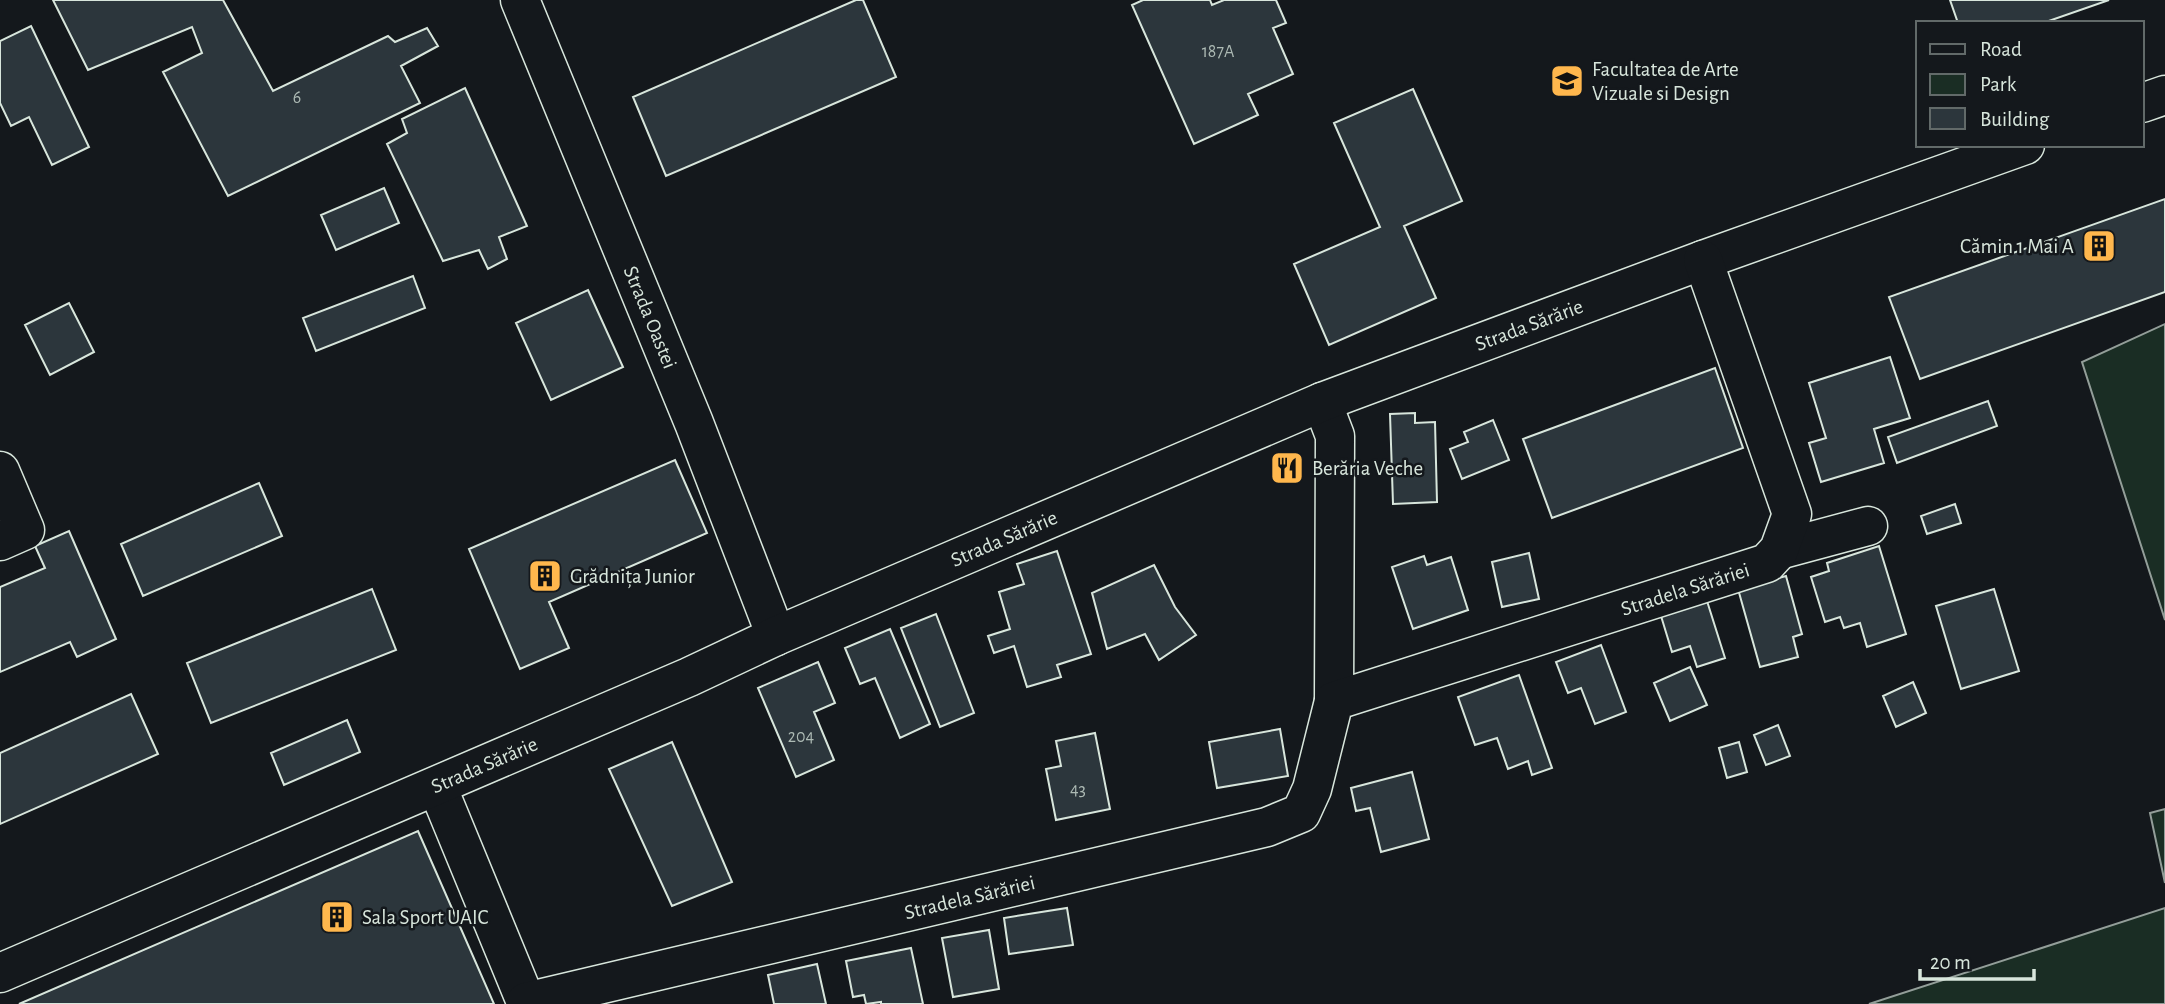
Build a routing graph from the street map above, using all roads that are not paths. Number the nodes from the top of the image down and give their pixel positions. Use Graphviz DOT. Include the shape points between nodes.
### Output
graph roads {
  1 [pos="520,0"];
  2 [pos="2165,95"];
  3 [pos="2144,102"];
  4 [pos="2019,147"];
  5 [pos="1703,260"];
  6 [pos="1322,402"];
  7 [pos="0,471"];
  8 [pos="1868,526"];
  9 [pos="0,541"];
  10 [pos="1779,550"];
  11 [pos="776,636"];
  12 [pos="1334,701"];
  13 [pos="437,786"];
  14 [pos="0,973"];
  15 [pos="527,1003"];
  1 -- 11 [label="street, Strada Oastei"];
  2 -- 3 [label="street"];
  4 -- 5 [label="street, Strada Sărărie"];
  5 -- 6 [label="street, Strada Sărărie"];
  5 -- 10 [label="street" via="1792,514"];
  6 -- 11 [label="street, Strada Sărărie"];
  6 -- 12 [label="street, Stradela Sărăriei" via="1335,436"];
  7 -- 9 [label="street" via="25,530"];
  8 -- 10 [label="street"];
  10 -- 12 [label="street, Stradela Sărăriei" via="1767,564 1739,574"];
  11 -- 13 [label="street, Strada Sărărie"];
  12 -- 15 [label="street, Stradela Sărăriei" via="1312,789 1301,813 1267,827"];
  13 -- 14 [label="street, Strada Sărărie"];
  13 -- 15 [label="street"];
}
